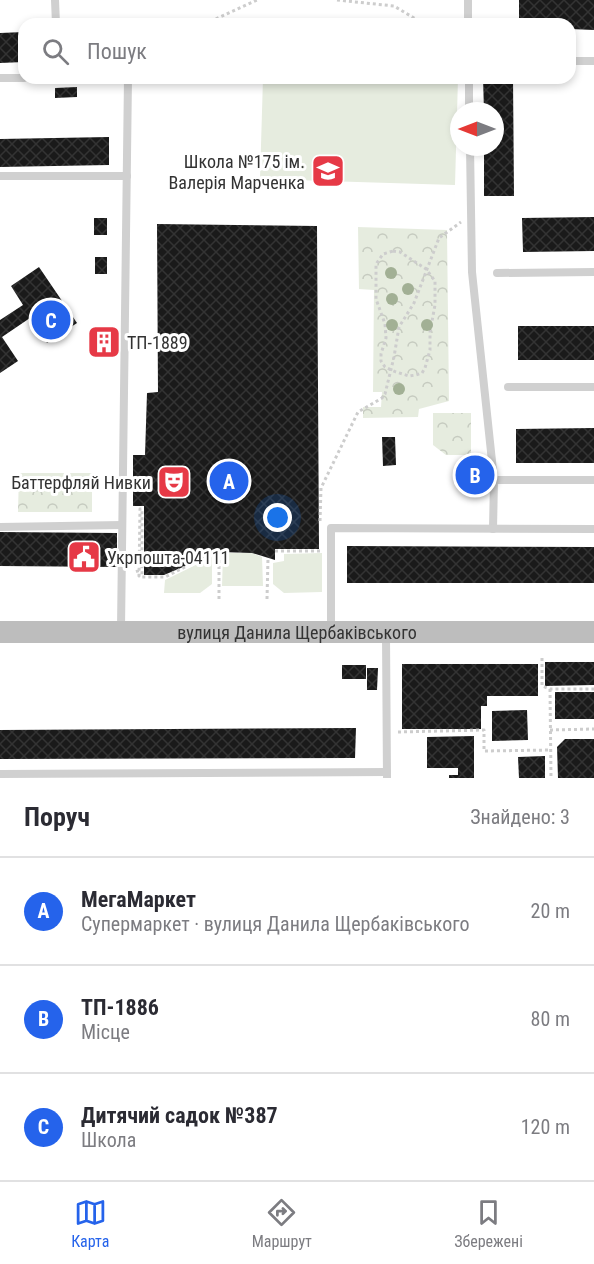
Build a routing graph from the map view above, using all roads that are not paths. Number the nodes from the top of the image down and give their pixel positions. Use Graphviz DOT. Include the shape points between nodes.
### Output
graph roads {
  1 [pos="55,0"];
  2 [pos="468,0"];
  3 [pos="56,18"];
  4 [pos="468,18"];
  5 [pos="576,61"];
  6 [pos="594,61"];
  7 [pos="0,78"];
  8 [pos="18,78"];
  9 [pos="128,84"];
  10 [pos="469,84"];
  11 [pos="469,102"];
  12 [pos="470,156"];
  13 [pos="0,176"];
  14 [pos="127,176"];
  15 [pos="594,272"];
  16 [pos="497,273"];
  17 [pos="508,387"];
  18 [pos="594,387"];
  19 [pos="494,480"];
  20 [pos="594,480"];
  21 [pos="122,525"];
  22 [pos="0,527"];
  23 [pos="594,528"];
  24 [pos="493,529"];
  25 [pos="0,632"];
  26 [pos="121,632"];
  27 [pos="331,632"];
  28 [pos="387,632"];
  29 [pos="594,632"];
  30 [pos="0,774"];
  31 [pos="387,775"];
  1 -- 3 [label="lane"];
  2 -- 4 [label="lane"];
  5 -- 6 [label="lane"];
  7 -- 8 [label="lane"];
  9 -- 14 [label="lane"];
  10 -- 11 [label="lane"];
  12 -- 19 [label="lane" via="472,272"];
  13 -- 14 [label="lane"];
  14 -- 21 [label="lane"];
  15 -- 16 [label="lane"];
  17 -- 18 [label="lane"];
  19 -- 20 [label="lane"];
  19 -- 24 [label="lane"];
  21 -- 22 [label="lane"];
  21 -- 26 [label="lane"];
  23 -- 24 [label="lane"];
  24 -- 27 [label="lane" via="331,528"];
  25 -- 26 [label="main road, вулиця Данила Щербаківського"];
  26 -- 27 [label="main road, вулиця Данила Щербаківського"];
  27 -- 28 [label="main road, вулиця Данила Щербаківського"];
  28 -- 29 [label="main road, вулиця Данила Щербаківського"];
  28 -- 31 [label="lane"];
  30 -- 31 [label="lane"];
}
